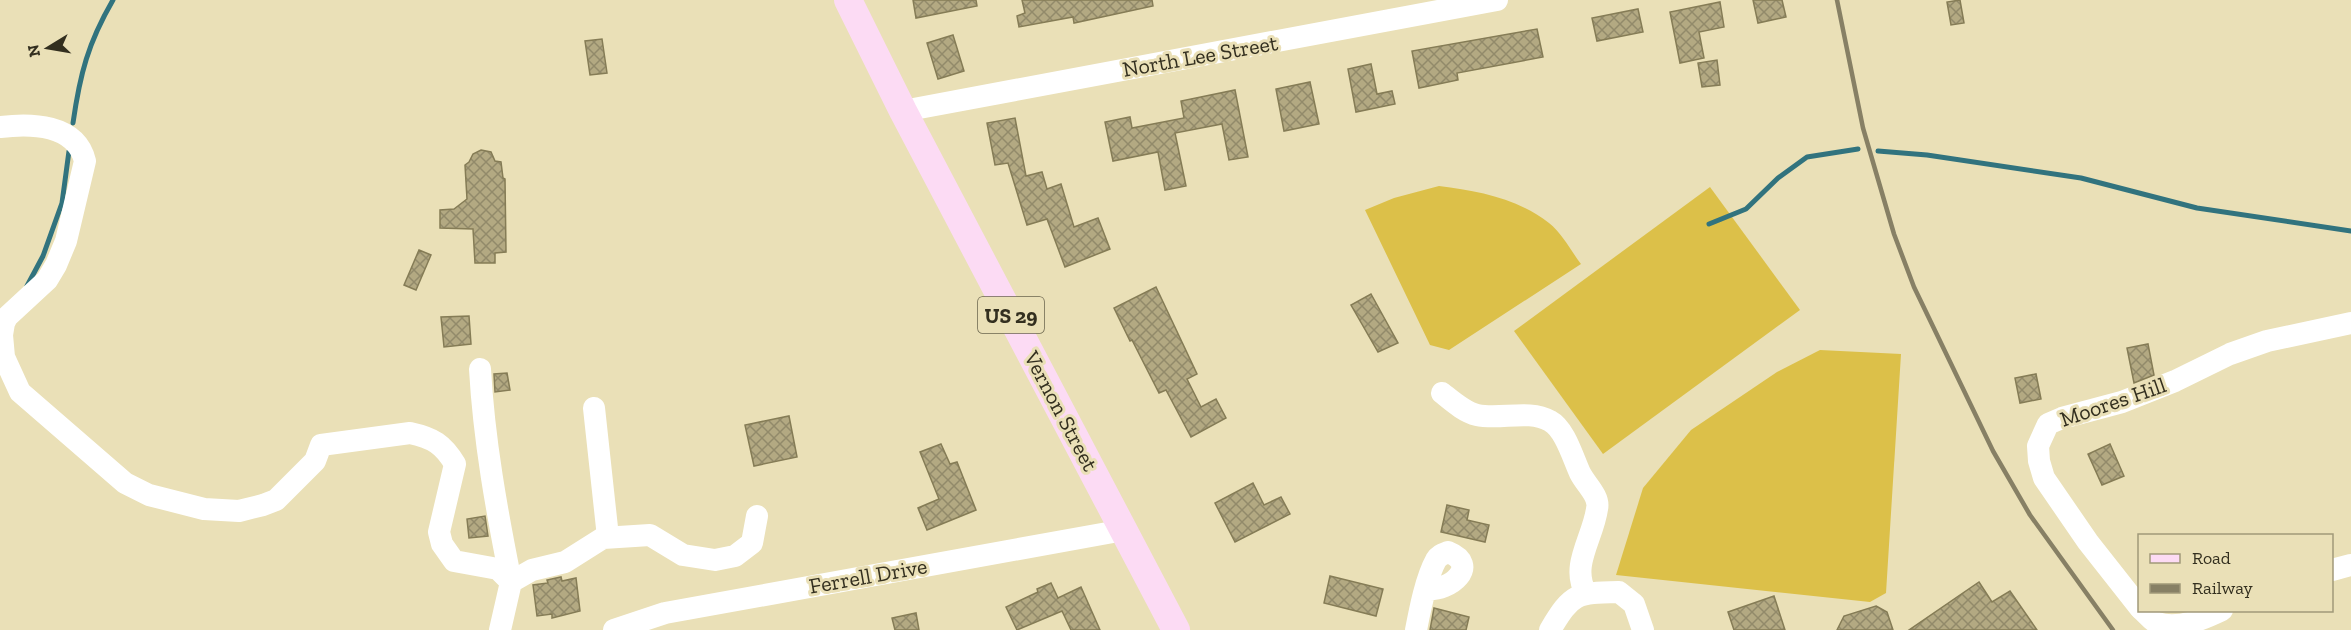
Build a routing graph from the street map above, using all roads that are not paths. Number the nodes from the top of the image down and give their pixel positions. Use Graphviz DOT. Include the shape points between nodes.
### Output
graph roads {
  1 [pos="848,0"];
  2 [pos="1497,0"];
  3 [pos="903,111"];
  4 [pos="0,127"];
  5 [pos="2351,323"];
  6 [pos="480,369"];
  7 [pos="1442,393"];
  8 [pos="594,408"];
  9 [pos="757,516"];
  10 [pos="1124,530"];
  11 [pos="609,537"];
  12 [pos="2351,565"];
  13 [pos="2333,570"];
  14 [pos="511,582"];
  15 [pos="1426,589"];
  16 [pos="1586,593"];
  17 [pos="2138,605"];
  18 [pos="2144,612"];
  19 [pos="2218,612"];
  20 [pos="500,630"];
  21 [pos="614,630"];
  22 [pos="1176,630"];
  23 [pos="1416,630"];
  24 [pos="1550,630"];
  25 [pos="1643,630"];
  1 -- 3 [label="main road, Vernon Street / US 29"];
  2 -- 3 [label="street, North Lee Street"];
  3 -- 10 [label="main road, Vernon Street / US 29"];
  4 -- 14 [label="street" via="22,124 53,129 73,138 85,161 66,242 56,265 47,280 4,323 4,357 21,392 125,483 149,495 204,509 239,511 276,500 315,461 321,444 421,435 439,443 455,464 439,532 446,552 454,561 498,569"];
  5 -- 17 [label="street, Moores Hill" via="2258,344 2122,402 2048,424 2038,446 2044,478"];
  6 -- 14 [label="street" via="482,408"];
  7 -- 16 [label="street" via="1476,415 1535,416 1552,422 1561,433 1598,507 1580,568 1580,582"];
  8 -- 11 [label="street"];
  9 -- 11 [label="street" via="752,543 735,556 715,560 683,555 650,535"];
  10 -- 21 [label="street, Ferrell Drive" via="665,613"];
  10 -- 22 [label="main road, Vernon Street / US 29"];
  11 -- 14 [label="street" via="565,562 532,570"];
  12 -- 13 [label="street"];
  14 -- 20 [label="street"];
  15 -- 23 [label="street"];
  16 -- 24 [label="street" via="1566,605"];
  16 -- 25 [label="street" via="1619,592 1634,604"];
  18 -- 19 [label="street, Moores Hill" via="2157,623 2175,626 2191,625"];
}
